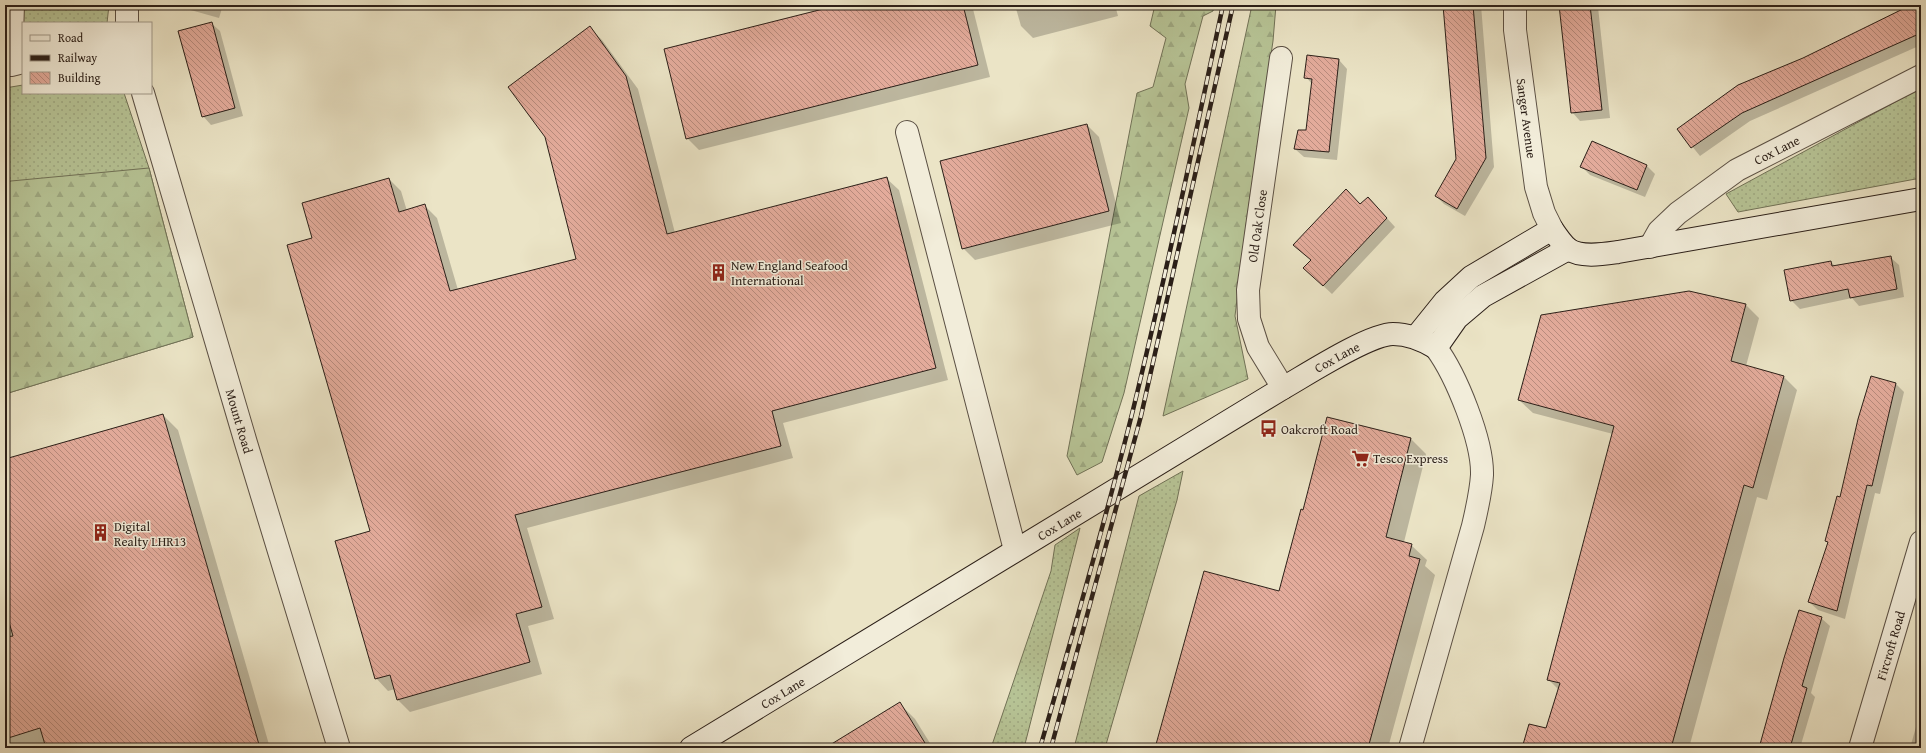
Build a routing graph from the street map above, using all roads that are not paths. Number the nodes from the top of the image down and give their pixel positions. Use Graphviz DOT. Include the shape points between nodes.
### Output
graph roads {
  1 [pos="13,5"];
  2 [pos="127,5"];
  3 [pos="1515,5"];
  4 [pos="127,22"];
  5 [pos="1282,58"];
  6 [pos="22,62"];
  7 [pos="1921,76"];
  8 [pos="144,94"];
  9 [pos="907,132"];
  10 [pos="1921,199"];
  11 [pos="1552,229"];
  12 [pos="1650,247"];
  13 [pos="1568,249"];
  14 [pos="1416,338"];
  15 [pos="1436,348"];
  16 [pos="1283,388"];
  17 [pos="1921,542"];
  18 [pos="1015,550"];
  19 [pos="339,748"];
  20 [pos="691,748"];
  21 [pos="1410,748"];
  22 [pos="1860,748"];
  1 -- 6 [label="street" via="11,65"];
  2 -- 4 [label="street"];
  3 -- 11 [label="street, Sanger Avenue" via="1515,30 1536,187"];
  5 -- 16 [label="street, Old Oak Close" via="1248,290 1249,319 1258,347"];
  7 -- 12 [label="street, Cox Lane" via="1737,170 1678,213 1659,231"];
  8 -- 19 [label="street, Mount Road" via="246,443"];
  9 -- 18 [label="street"];
  10 -- 12 [label="street"];
  11 -- 13 [label="street"];
  11 -- 14 [label="street" via="1471,277 1446,300"];
  12 -- 13 [label="street" via="1596,255"];
  13 -- 15 [label="street" via="1483,296 1457,318"];
  14 -- 15 [label="street, Cox Lane"];
  14 -- 16 [label="street, Cox Lane" via="1392,334 1367,340"];
  15 -- 21 [label="street" via="1444,360 1471,422 1482,473 1473,526"];
  16 -- 18 [label="street, Cox Lane"];
  17 -- 22 [label="street, Fircroft Road"];
  18 -- 20 [label="street, Cox Lane"];
}
